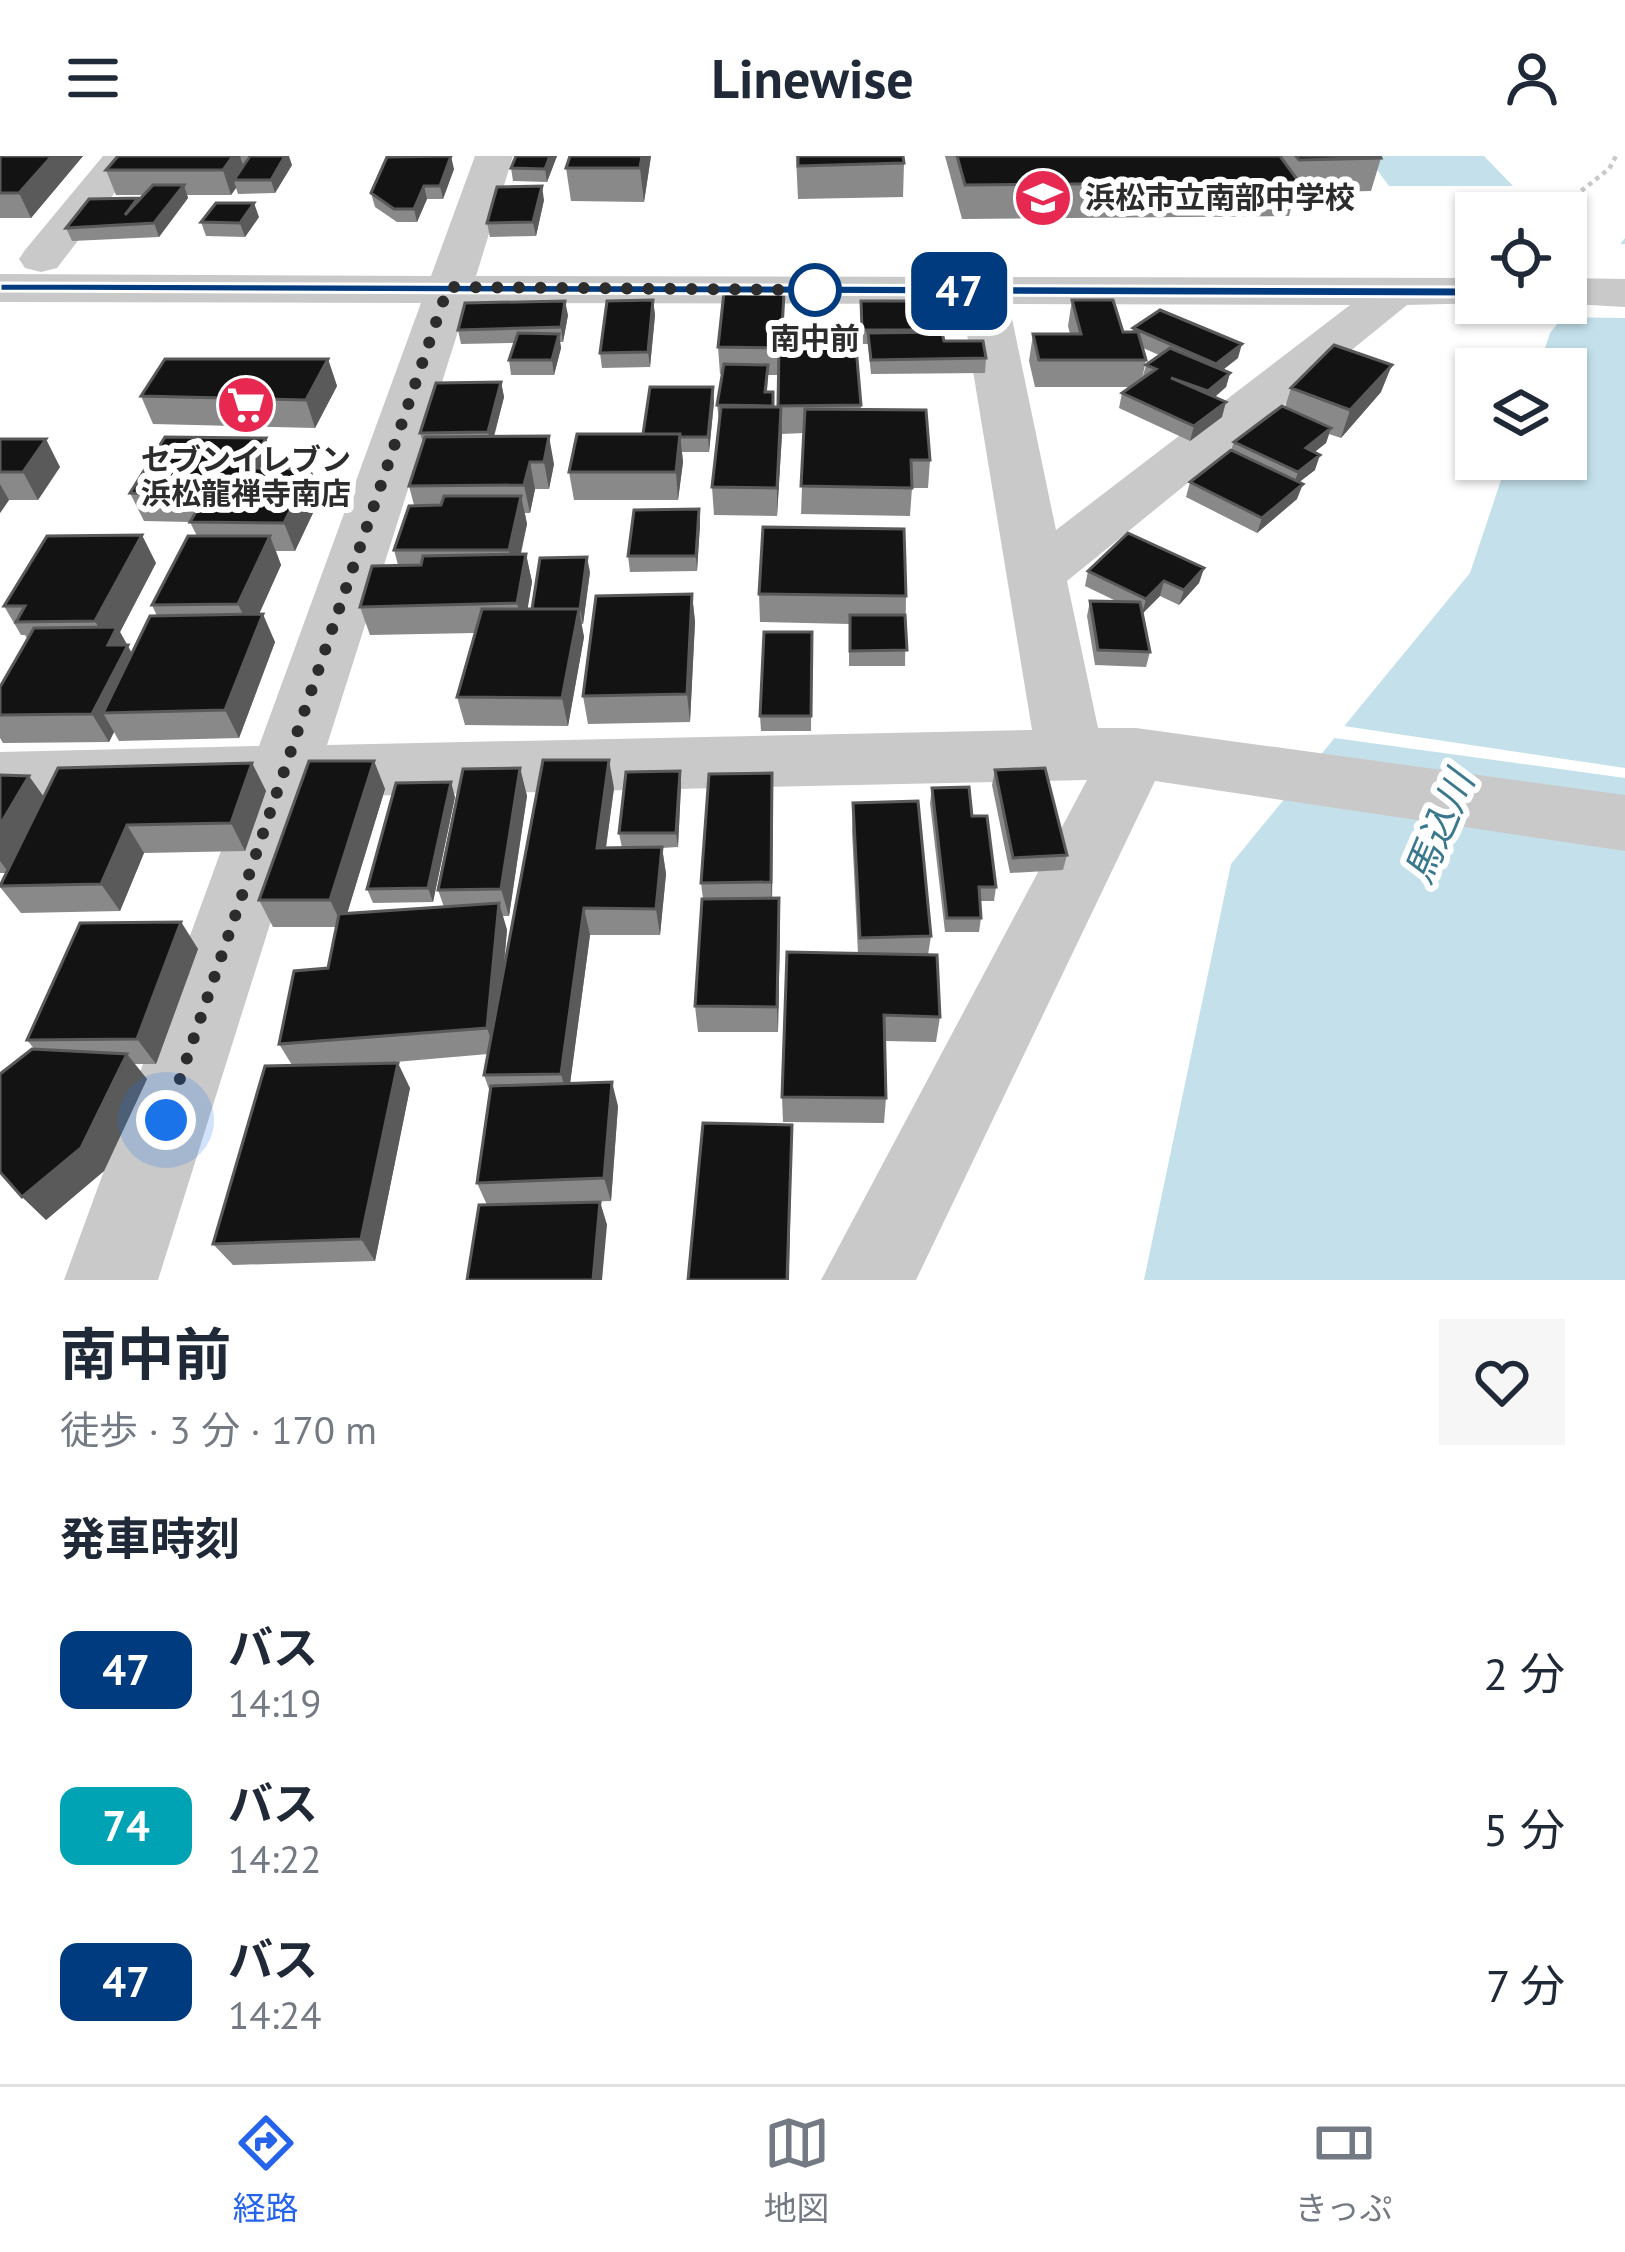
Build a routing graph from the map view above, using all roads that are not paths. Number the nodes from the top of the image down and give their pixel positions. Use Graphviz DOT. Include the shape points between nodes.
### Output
graph roads {
  1 [pos="124,156"];
  2 [pos="494,156"];
  3 [pos="1455,265"];
  4 [pos="1587,265"];
  5 [pos="1625,265"];
  6 [pos="452,274"];
  7 [pos="12,281"];
  8 [pos="983,291"];
  9 [pos="1396,292"];
  10 [pos="1455,292"];
  11 [pos="1587,292"];
  12 [pos="1625,293"];
  13 [pos="1039,574"];
  14 [pos="1103,754"];
  15 [pos="286,771"];
  16 [pos="0,778"];
  17 [pos="1625,824"];
  18 [pos="111,1280"];
  19 [pos="868,1280"];
  1 -- 7 [label="street"];
  2 -- 6 [label="street"];
  3 -- 6 [label="street"];
  4 -- 5 [label="street"];
  6 -- 7 [label="street"];
  6 -- 8 [label="street"];
  6 -- 15 [label="street"];
  8 -- 9 [label="street"];
  8 -- 13 [label="street"];
  9 -- 10 [label="street"];
  9 -- 13 [label="street"];
  11 -- 12 [label="street"];
  13 -- 14 [label="street"];
  14 -- 15 [label="street"];
  14 -- 17 [label="street"];
  14 -- 19 [label="street" via="1059,897"];
  15 -- 16 [label="street"];
  15 -- 18 [label="street"];
}
